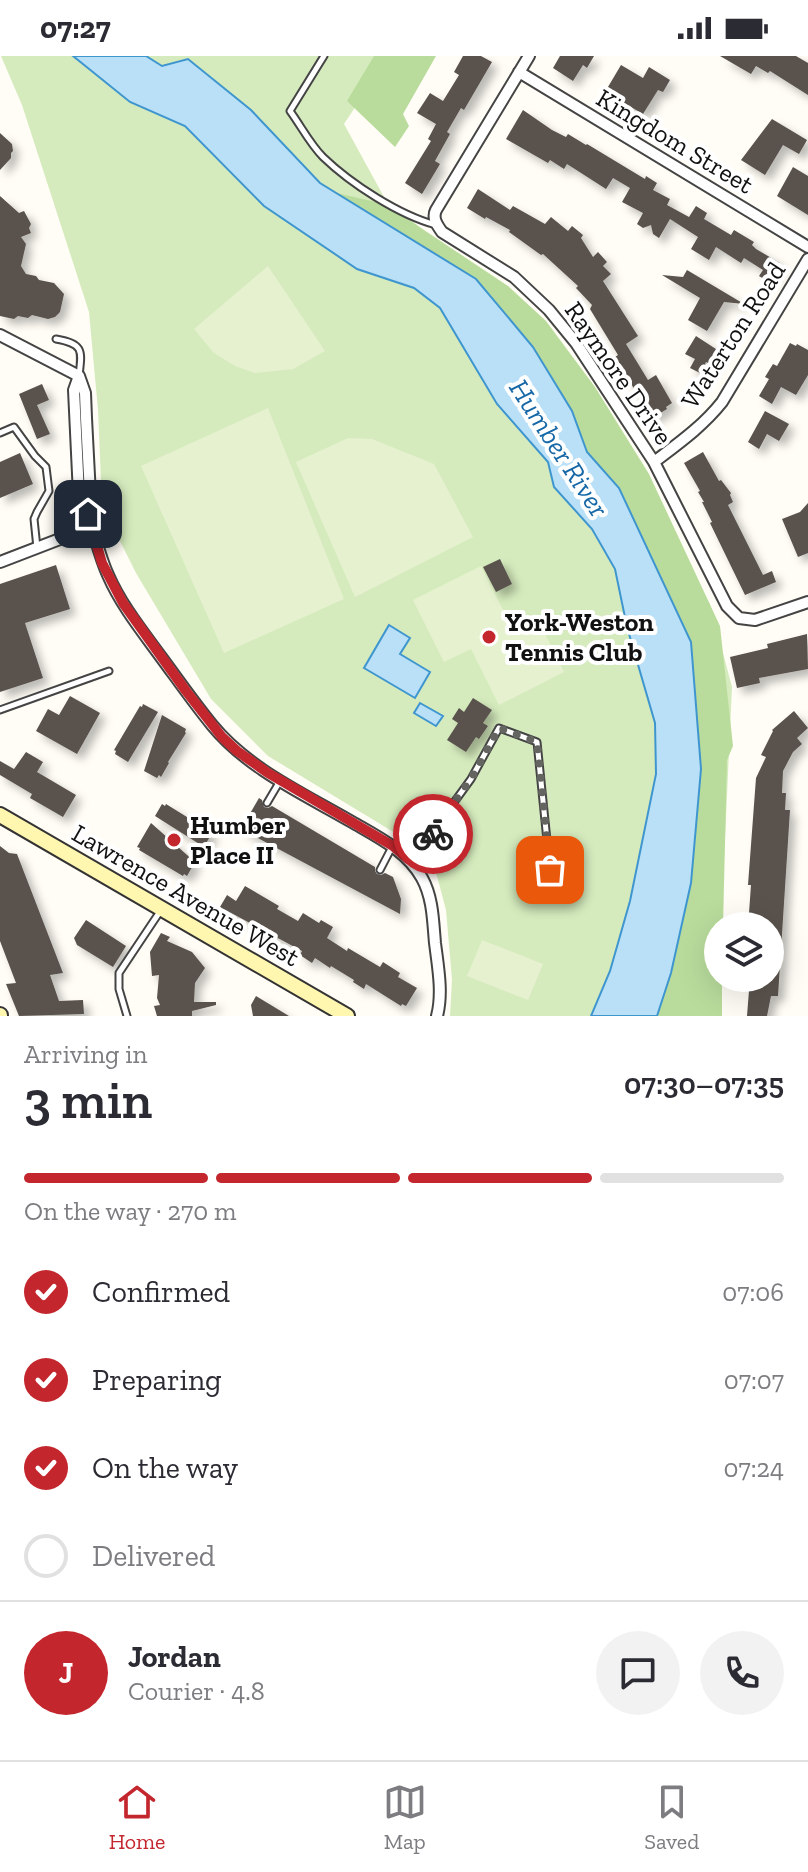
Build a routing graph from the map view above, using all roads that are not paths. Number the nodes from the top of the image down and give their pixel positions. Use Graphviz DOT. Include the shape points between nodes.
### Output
graph roads {
  1 [pos="324,56"];
  2 [pos="529,56"];
  3 [pos="519,72"];
  4 [pos="436,225"];
  5 [pos="808,247"];
  6 [pos="808,259"];
  7 [pos="0,335"];
  8 [pos="56,339"];
  9 [pos="79,376"];
  10 [pos="0,433"];
  11 [pos="654,462"];
  12 [pos="91,527"];
  13 [pos="37,548"];
  14 [pos="0,562"];
  15 [pos="808,602"];
  16 [pos="109,671"];
  17 [pos="0,710"];
  18 [pos="280,780"];
  19 [pos="267,803"];
  20 [pos="0,815"];
  21 [pos="393,846"];
  22 [pos="408,859"];
  23 [pos="380,870"];
  24 [pos="528,888"];
  25 [pos="161,909"];
  26 [pos="127,1016"];
  27 [pos="347,1016"];
  28 [pos="437,1016"];
  1 -- 4 [label="lane, Raymore Drive" via="290,111 321,155 355,183"];
  2 -- 3 [label="street"];
  3 -- 4 [label="street" via="436,210"];
  3 -- 5 [label="street, Kingdom Street"];
  4 -- 11 [label="street, Raymore Drive" via="514,277 549,310"];
  6 -- 11 [label="street, Waterton Road" via="722,402 691,435"];
  7 -- 9 [label="street"];
  8 -- 9 [label="lane" via="80,348"];
  9 -- 12 [label="street" via="85,393"];
  10 -- 13 [label="lane" via="14,427 46,467 49,491 34,519"];
  11 -- 15 [label="street, Raymore Drive" via="727,606 739,618 755,620"];
  12 -- 13 [label="street"];
  12 -- 18 [label="street" via="116,592 191,698 237,751"];
  13 -- 14 [label="street"];
  16 -- 17 [label="lane"];
  18 -- 19 [label="lane"];
  18 -- 21 [label="street"];
  20 -- 25 [label="main road, Lawrence Avenue West"];
  21 -- 22 [label="street"];
  21 -- 23 [label="lane"];
  22 -- 24 [label="lane" via="425,846 499,728 537,742 550,870 544,884"];
  22 -- 28 [label="street" via="430,897 439,977"];
  25 -- 26 [label="lane" via="119,973"];
  25 -- 27 [label="main road, Lawrence Avenue West"];
}
